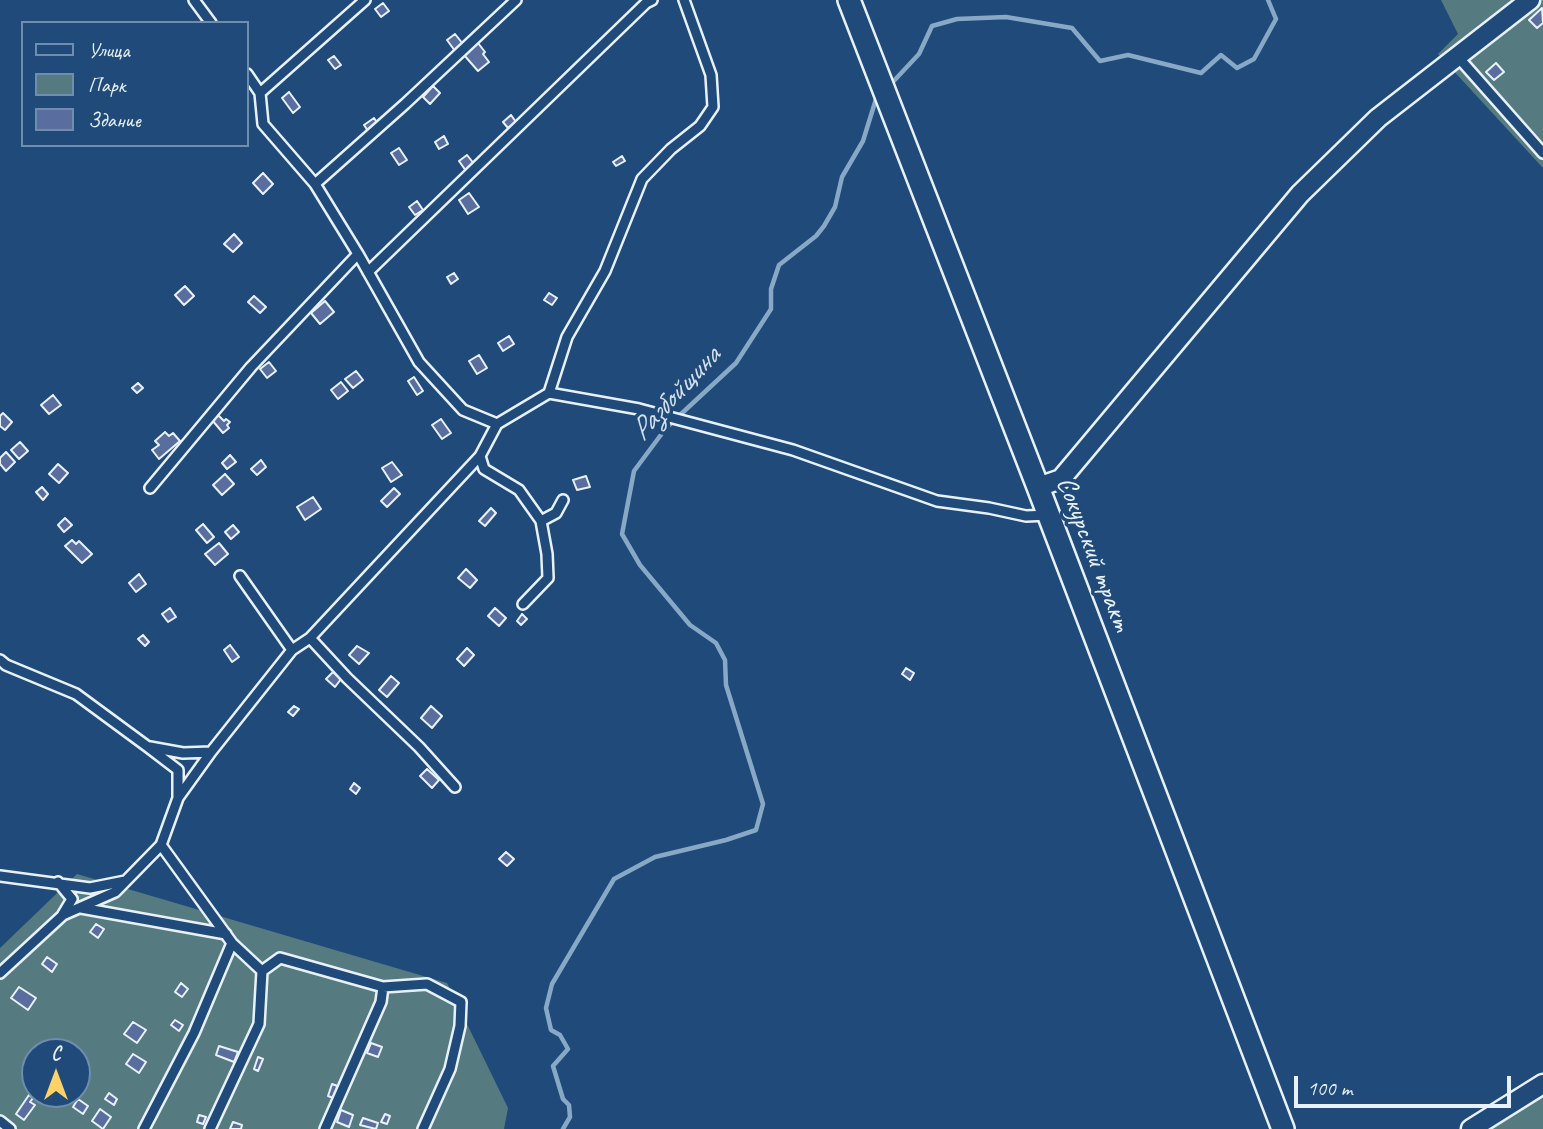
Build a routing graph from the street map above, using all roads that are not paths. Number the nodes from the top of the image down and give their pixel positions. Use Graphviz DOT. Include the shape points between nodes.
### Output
graph roads {
  1 [pos="194,0"];
  2 [pos="365,0"];
  3 [pos="516,0"];
  4 [pos="652,0"];
  5 [pos="684,0"];
  6 [pos="849,0"];
  7 [pos="1530,0"];
  8 [pos="210,21"];
  9 [pos="1458,57"];
  10 [pos="248,75"];
  11 [pos="260,93"];
  12 [pos="1543,153"];
  13 [pos="315,184"];
  14 [pos="358,254"];
  15 [pos="368,272"];
  16 [pos="549,393"];
  17 [pos="497,424"];
  18 [pos="480,456"];
  19 [pos="1038,487"];
  20 [pos="150,488"];
  21 [pos="563,500"];
  22 [pos="1048,515"];
  23 [pos="541,521"];
  24 [pos="240,576"];
  25 [pos="523,604"];
  26 [pos="310,638"];
  27 [pos="292,650"];
  28 [pos="0,660"];
  29 [pos="148,747"];
  30 [pos="211,752"];
  31 [pos="455,787"];
  32 [pos="178,798"];
  33 [pos="161,845"];
  34 [pos="0,876"];
  35 [pos="125,881"];
  36 [pos="58,882"];
  37 [pos="79,908"];
  38 [pos="63,915"];
  39 [pos="226,934"];
  40 [pos="232,943"];
  41 [pos="262,971"];
  42 [pos="0,974"];
  43 [pos="383,987"];
  44 [pos="1543,1084"];
  45 [pos="144,1129"];
  46 [pos="210,1129"];
  47 [pos="325,1129"];
  48 [pos="423,1129"];
  49 [pos="1283,1129"];
  50 [pos="1471,1129"];
  1 -- 8 [label="lane"];
  2 -- 11 [label="lane"];
  3 -- 13 [label="lane"];
  4 -- 15 [label="lane"];
  5 -- 16 [label="lane" via="712,75 713,107 700,127 642,180 606,271 567,337"];
  6 -- 19 [label="street, Сокурский тракт"];
  7 -- 9 [label="street"];
  9 -- 12 [label="lane"];
  9 -- 19 [label="street" via="1378,118 1300,194 1062,479"];
  10 -- 11 [label="lane"];
  11 -- 13 [label="lane" via="263,124"];
  13 -- 14 [label="lane"];
  14 -- 15 [label="lane"];
  14 -- 20 [label="lane" via="251,366"];
  15 -- 17 [label="lane" via="419,362 463,410"];
  16 -- 17 [label="lane"];
  16 -- 22 [label="lane" via="639,409 793,450 937,501 1026,516"];
  17 -- 18 [label="lane"];
  18 -- 23 [label="lane" via="484,469 519,490"];
  18 -- 26 [label="lane"];
  19 -- 22 [label="street, Сокурский тракт"];
  21 -- 23 [label="lane" via="556,513"];
  22 -- 49 [label="street, Сокурский тракт"];
  23 -- 25 [label="lane" via="548,578"];
  24 -- 27 [label="lane"];
  26 -- 27 [label="lane"];
  26 -- 31 [label="lane"];
  27 -- 30 [label="lane"];
  28 -- 29 [label="lane" via="76,694"];
  29 -- 30 [label="lane"];
  29 -- 32 [label="lane" via="178,770"];
  30 -- 32 [label="lane"];
  32 -- 33 [label="lane"];
  33 -- 35 [label="lane"];
  33 -- 39 [label="lane"];
  34 -- 36 [label="lane"];
  35 -- 36 [label="lane" via="90,888"];
  35 -- 37 [label="lane" via="115,892"];
  36 -- 38 [label="lane" via="72,899"];
  37 -- 38 [label="lane"];
  37 -- 39 [label="lane"];
  38 -- 42 [label="lane"];
  39 -- 40 [label="lane"];
  40 -- 41 [label="lane"];
  40 -- 45 [label="lane" via="194,1033"];
  41 -- 43 [label="lane" via="280,958"];
  41 -- 46 [label="lane" via="259,1024"];
  43 -- 47 [label="lane" via="381,1002"];
  43 -- 48 [label="lane" via="428,984 461,1002 450,1069"];
  44 -- 50 [label="street"];
}
